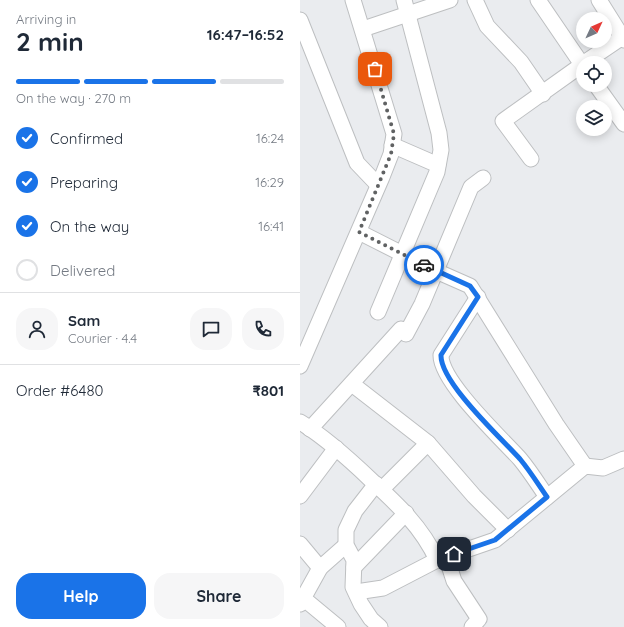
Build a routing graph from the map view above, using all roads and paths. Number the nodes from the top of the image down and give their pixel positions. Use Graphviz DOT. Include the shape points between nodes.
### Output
graph roads {
  1 [pos="353,0"];
  2 [pos="450,0"];
  3 [pos="476,0"];
  4 [pos="538,0"];
  5 [pos="599,0"];
  6 [pos="406,7"];
  7 [pos="300,20"];
  8 [pos="363,29"];
  9 [pos="623,38"];
  10 [pos="577,56"];
  11 [pos="595,56"];
  12 [pos="576,69"];
  13 [pos="601,92"];
  14 [pos="543,94"];
  15 [pos="624,124"];
  16 [pos="392,145"];
  17 [pos="532,159"];
  18 [pos="438,165"];
  19 [pos="483,178"];
  20 [pos="378,185"];
  21 [pos="359,232"];
  22 [pos="403,254"];
  23 [pos="436,271"];
  24 [pos="478,297"];
  25 [pos="378,312"];
  26 [pos="300,366"];
  27 [pos="352,384"];
  28 [pos="305,426"];
  29 [pos="428,443"];
  30 [pos="336,448"];
  31 [pos="623,462"];
  32 [pos="585,466"];
  33 [pos="379,486"];
  34 [pos="300,496"];
  35 [pos="547,497"];
  36 [pos="406,513"];
  37 [pos="508,530"];
  38 [pos="300,544"];
  39 [pos="346,545"];
  40 [pos="442,558"];
  41 [pos="354,567"];
  42 [pos="320,568"];
  43 [pos="356,592"];
  44 [pos="302,601"];
  45 [pos="370,624"];
  46 [pos="338,627"];
  47 [pos="472,627"];
  1 -- 8 [label="street"];
  2 -- 6 [label="street"];
  3 -- 14 [label="street" via="487,26 520,62"];
  4 -- 10 [label="street"];
  5 -- 9 [label="street"];
  6 -- 8 [label="street"];
  6 -- 18 [label="street" via="439,133 441,150"];
  7 -- 20 [label="street" via="357,163"];
  8 -- 16 [label="street" via="394,134"];
  9 -- 11 [label="street"];
  12 -- 14 [label="street"];
  13 -- 15 [label="street"];
  14 -- 17 [label="street" via="503,121"];
  16 -- 18 [label="street"];
  16 -- 20 [label="street" via="391,154"];
  18 -- 22 [label="street"];
  19 -- 23 [label="street" via="471,187"];
  20 -- 21 [label="street"];
  21 -- 22 [label="street"];
  21 -- 26 [label="street"];
  22 -- 23 [label="street"];
  22 -- 25 [label="street"];
  23 -- 24 [label="street" via="470,286"];
  23 -- 27 [label="street" via="406,334 401,330"];
  24 -- 32 [label="street" via="556,424"];
  24 -- 35 [label="street" via="441,355 441,363 446,374 520,460"];
  27 -- 28 [label="street"];
  27 -- 29 [label="street"];
  28 -- 30 [label="street"];
  29 -- 33 [label="street"];
  29 -- 37 [label="street"];
  30 -- 33 [label="street"];
  30 -- 34 [label="street"];
  31 -- 32 [label="street" via="603,468"];
  32 -- 35 [label="street"];
  33 -- 36 [label="street"];
  33 -- 39 [label="street" via="355,511 346,530"];
  35 -- 37 [label="street"];
  36 -- 40 [label="street"];
  36 -- 41 [label="street"];
  37 -- 40 [label="street" via="495,540"];
  38 -- 42 [label="street"];
  39 -- 41 [label="street" via="354,560"];
  39 -- 42 [label="street"];
  40 -- 43 [label="street" via="382,588"];
  40 -- 47 [label="street" via="454,582 479,619"];
  41 -- 43 [label="street" via="353,587"];
  42 -- 44 [label="street"];
  43 -- 45 [label="street"];
  44 -- 46 [label="street"];
}
